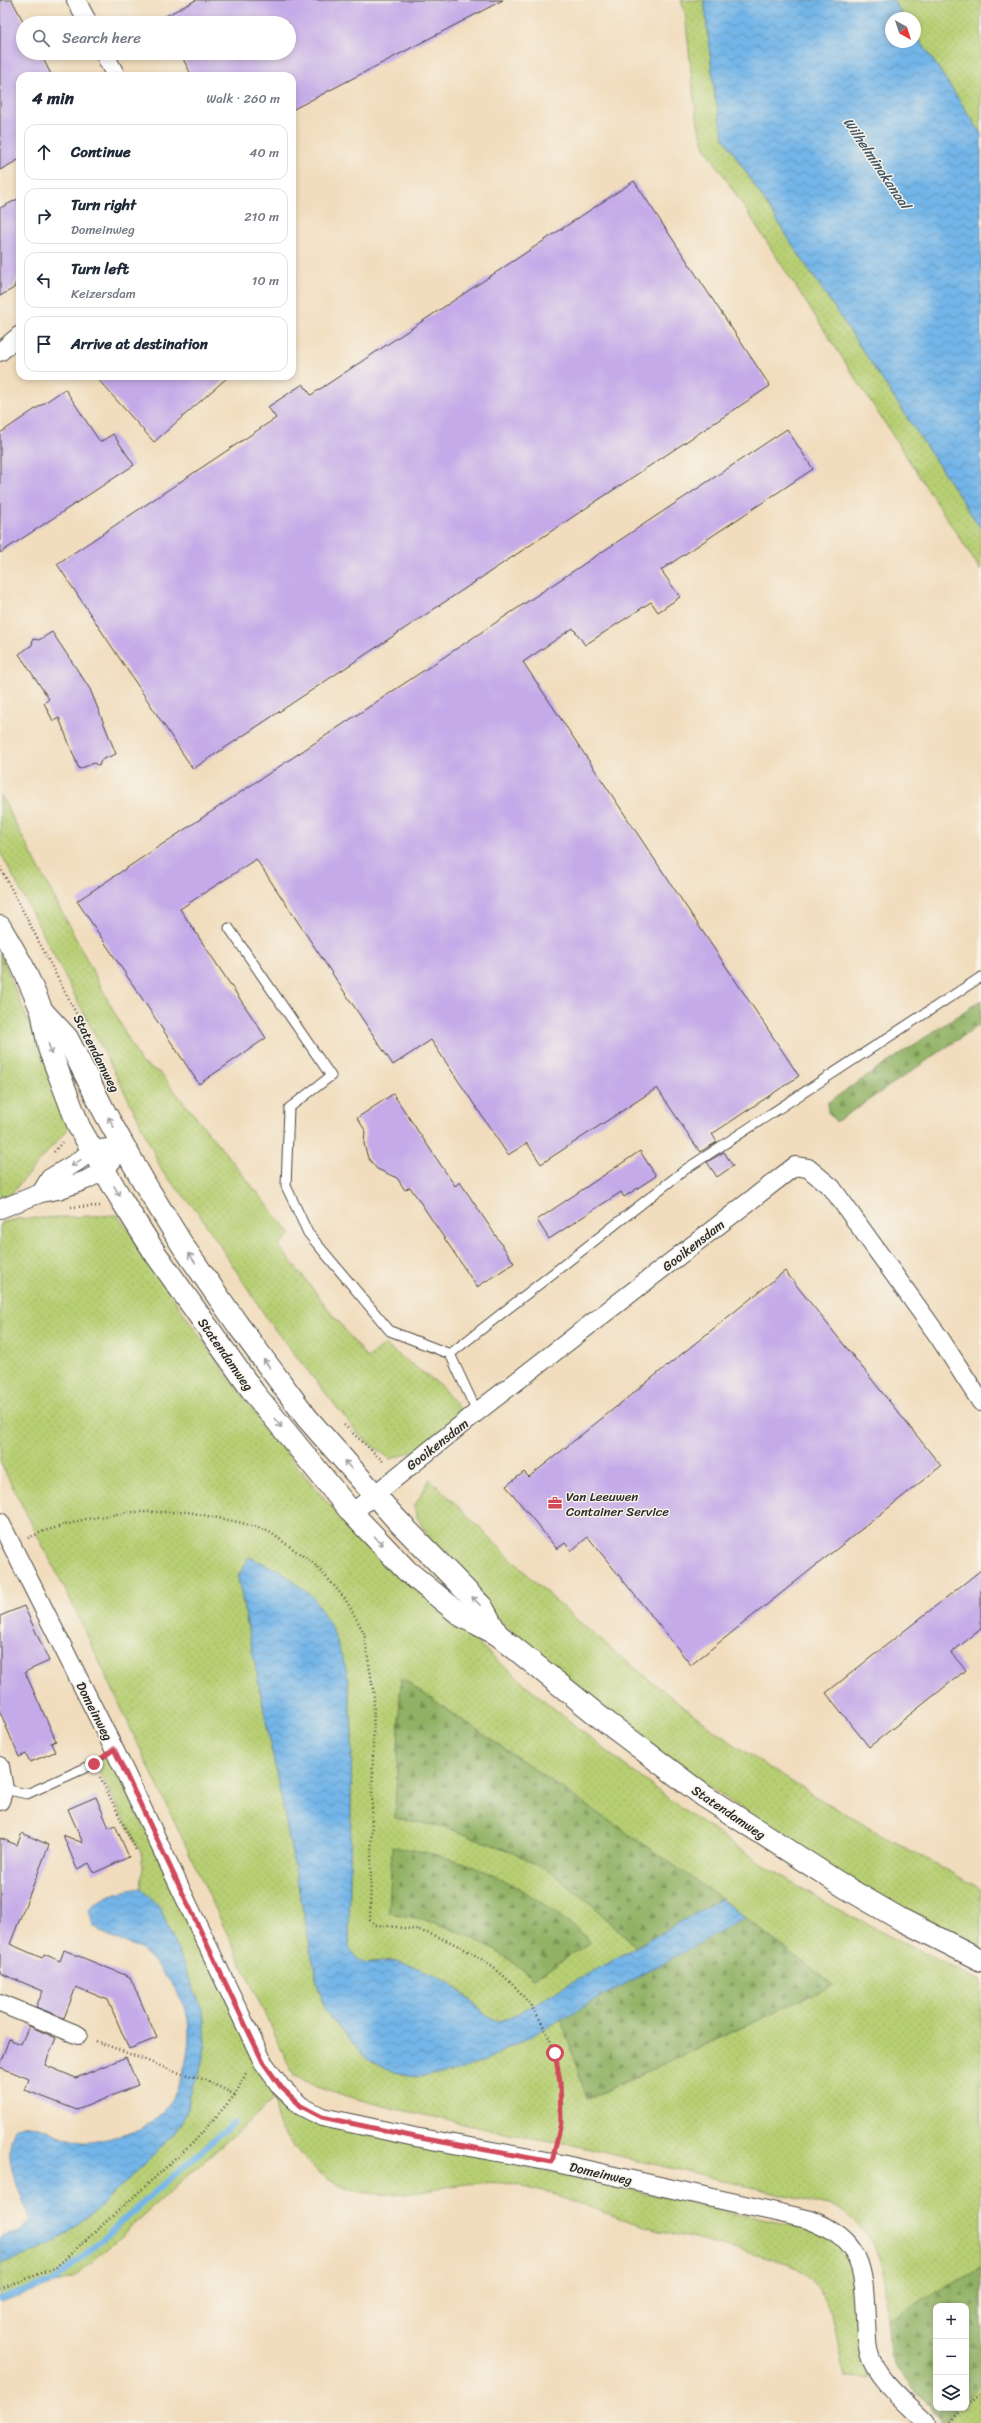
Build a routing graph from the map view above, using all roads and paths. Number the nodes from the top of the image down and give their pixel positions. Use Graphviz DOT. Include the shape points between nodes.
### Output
graph roads {
  1 [pos="76,0"];
  2 [pos="84,16"];
  3 [pos="108,60"];
  4 [pos="114,72"];
  5 [pos="16,338"];
  6 [pos="0,352"];
  7 [pos="0,867"];
  8 [pos="0,928"];
  9 [pos="229,928"];
  10 [pos="981,977"];
  11 [pos="42,1011"];
  12 [pos="80,1020"];
  13 [pos="124,1146"];
  14 [pos="93,1150"];
  15 [pos="105,1170"];
  16 [pos="42,1193"];
  17 [pos="0,1209"];
  18 [pos="450,1354"];
  19 [pos="981,1402"];
  20 [pos="477,1412"];
  21 [pos="342,1422"];
  22 [pos="398,1475"];
  23 [pos="374,1495"];
  24 [pos="352,1513"];
  25 [pos="0,1522"];
  26 [pos="11,1546"];
  27 [pos="497,1634"];
  28 [pos="94,1764"];
  29 [pos="0,1766"];
  30 [pos="2,1795"];
  31 [pos="138,1852"];
  32 [pos="981,1960"];
  33 [pos="0,2003"];
  34 [pos="78,2035"];
  35 [pos="263,2062"];
  36 [pos="235,2095"];
  37 [pos="552,2162"];
  38 [pos="0,2289"];
  39 [pos="981,2393"];
  40 [pos="927,2423"];
  41 [pos="951,2423"];
  1 -- 2 [label="street"];
  3 -- 4 [label="street"];
  5 -- 6 [label="street"];
  7 -- 12 [label="path, Statendamweg"];
  8 -- 11 [label="main road, Statendamweg" via="22,966"];
  9 -- 18 [label="lane" via="332,1076 289,1108 286,1186 308,1233 390,1331"];
  10 -- 18 [label="lane" via="686,1169"];
  13 -- 11 [label="main road, Statendamweg, one-way" via="67,1038"];
  11 -- 14 [label="main road, Statendamweg, one-way" via="49,1048 79,1127"];
  13 -- 14 [label="street"];
  13 -- 15 [label="street"];
  23 -- 13 [label="main road, Statendamweg, one-way" via="308,1418 238,1325 184,1246"];
  14 -- 15 [label="main road, Statendamweg"];
  14 -- 16 [label="street, one-way" via="50,1178"];
  15 -- 16 [label="street" via="86,1180"];
  15 -- 24 [label="main road, Statendamweg, one-way" via="155,1253 254,1393"];
  16 -- 17 [label="street"];
  18 -- 20 [label="lane"];
  19 -- 20 [label="street, Gooikensdam" via="939,1337 832,1188 808,1168 795,1166"];
  20 -- 22 [label="street, Gooikensdam"];
  21 -- 22 [label="path"];
  22 -- 23 [label="street, Gooikensdam"];
  23 -- 24 [label="street, Gooikensdam"];
  27 -- 23 [label="main road, Statendamweg, one-way" via="482,1607"];
  24 -- 27 [label="main road, Statendamweg, one-way" via="407,1570 462,1616"];
  25 -- 26 [label="street, Domeinweg"];
  26 -- 35 [label="street, Domeinweg" via="114,1749"];
  26 -- 37 [label="path" via="44,1531 86,1519 128,1512 188,1512 268,1531 313,1563 346,1600 364,1633 374,1695 370,1920 376,1925 430,1934 457,1945 480,1958 517,1988 528,2001 546,2030 555,2053 560,2082 561,2123"];
  27 -- 32 [label="main road, Statendamweg" via="601,1718 704,1796 845,1887 900,1919"];
  28 -- 30 [label="lane" via="27,1794"];
  28 -- 31 [label="path"];
  29 -- 30 [label="street"];
  33 -- 34 [label="street"];
  34 -- 36 [label="path" via="176,2072 206,2080"];
  35 -- 36 [label="path" via="247,2071"];
  35 -- 37 [label="street, Domeinweg" via="281,2087 301,2106 322,2117"];
  36 -- 38 [label="path" via="193,2143 55,2268"];
  37 -- 40 [label="street, Domeinweg" via="807,2219 825,2226 842,2239 861,2265 865,2280 869,2354 875,2367"];
  39 -- 41 [label="path"];
}
